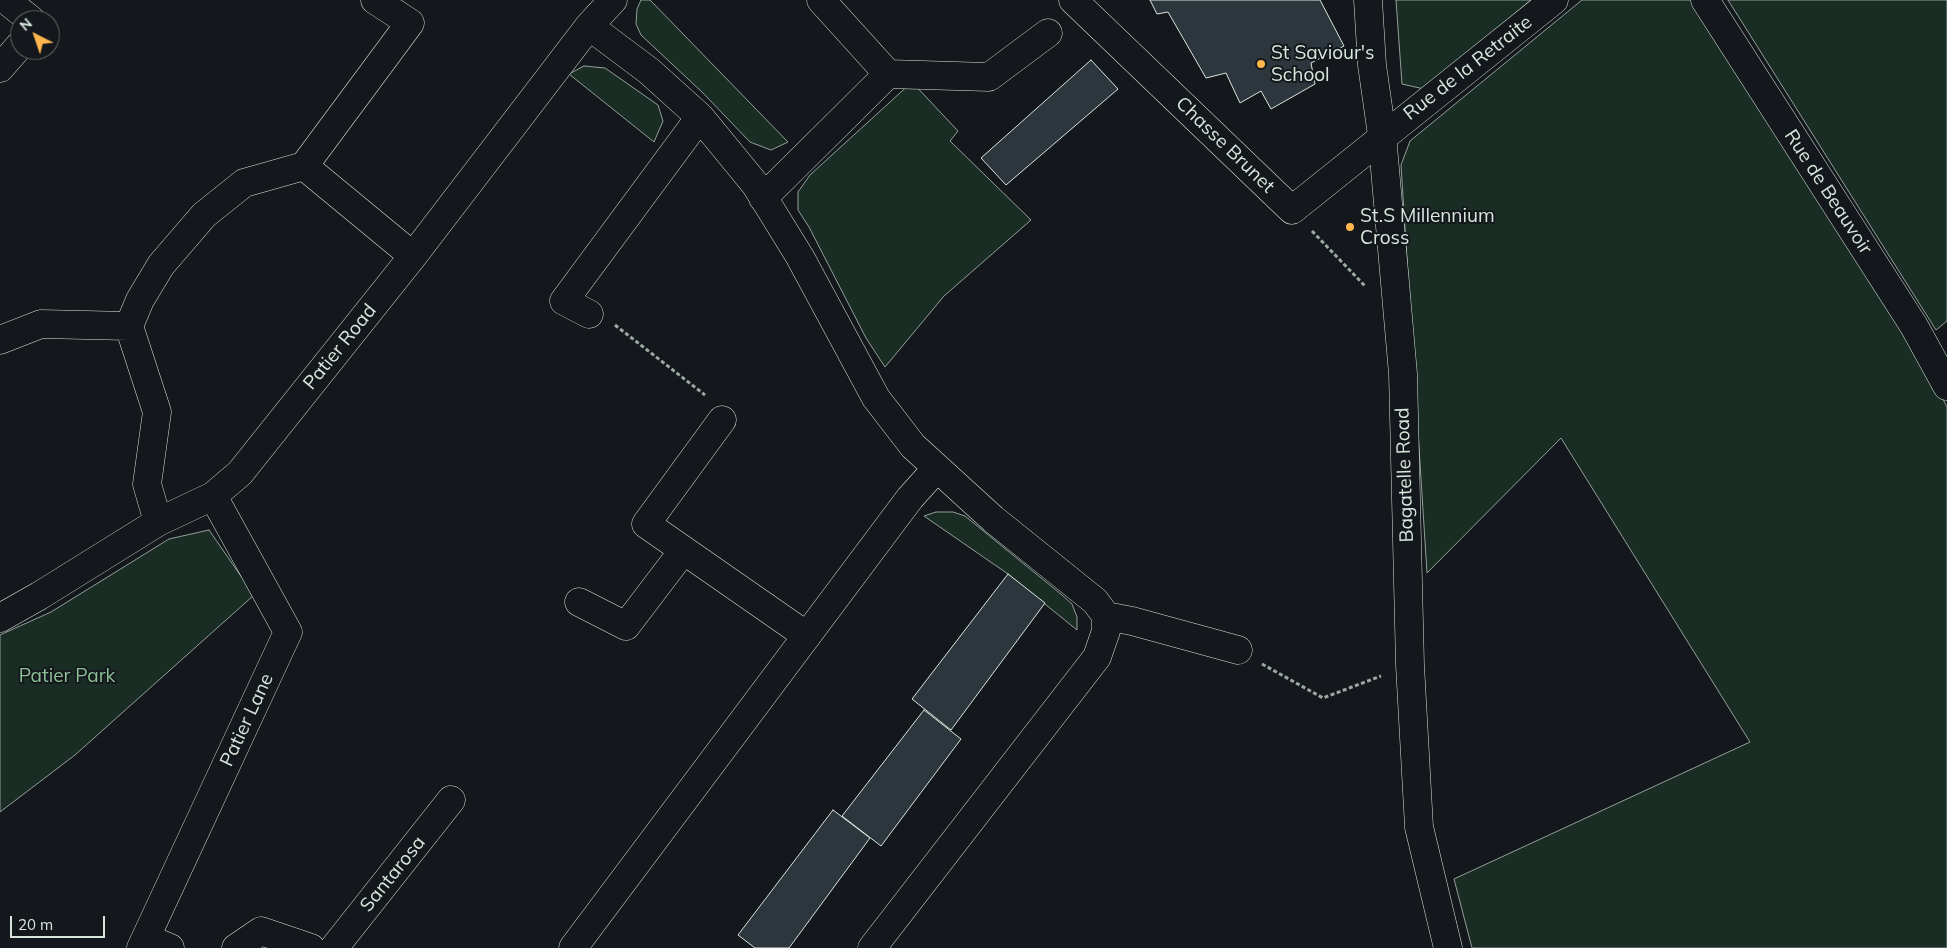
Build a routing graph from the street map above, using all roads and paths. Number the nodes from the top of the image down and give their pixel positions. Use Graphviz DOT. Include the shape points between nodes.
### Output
graph roads {
  1 [pos="6,0"];
  2 [pos="375,0"];
  3 [pos="613,0"];
  4 [pos="822,0"];
  5 [pos="1073,0"];
  6 [pos="1368,0"];
  7 [pos="1554,0"];
  8 [pos="1705,0"];
  9 [pos="18,10"];
  10 [pos="589,26"];
  11 [pos="1048,33"];
  12 [pos="10,56"];
  13 [pos="0,68"];
  14 [pos="888,74"];
  15 [pos="700,117"];
  16 [pos="1382,136"];
  17 [pos="304,166"];
  18 [pos="763,198"];
  19 [pos="1292,210"];
  20 [pos="413,256"];
  21 [pos="1396,299"];
  22 [pos="589,314"];
  23 [pos="129,326"];
  24 [pos="0,340"];
  25 [pos="1947,386"];
  26 [pos="722,420"];
  27 [pos="937,468"];
  28 [pos="213,496"];
  29 [pos="158,522"];
  30 [pos="683,552"];
  31 [pos="579,602"];
  32 [pos="1106,616"];
  33 [pos="0,618"];
  34 [pos="807,636"];
  35 [pos="1238,650"];
  36 [pos="1410,665"];
  37 [pos="451,800"];
  38 [pos="152,945"];
  39 [pos="236,948"];
  40 [pos="311,948"];
  41 [pos="334,948"];
  42 [pos="573,948"];
  43 [pos="872,948"];
  44 [pos="1448,948"];
  1 -- 9 [label="street"];
  2 -- 17 [label="street" via="410,23"];
  3 -- 10 [label="street, Patier Road"];
  4 -- 14 [label="street"];
  5 -- 19 [label="street, Chasse Brunet"];
  6 -- 16 [label="street, Bagatelle Road" via="1372,64"];
  7 -- 16 [label="street, Rue de la Retraite"];
  8 -- 25 [label="street, Rue de Beauvoir" via="1914,326"];
  10 -- 15 [label="street" via="649,71"];
  10 -- 20 [label="street, Patier Road"];
  11 -- 14 [label="street" via="989,77"];
  12 -- 13 [label="street"];
  14 -- 18 [label="street"];
  15 -- 18 [label="street"];
  15 -- 22 [label="street" via="564,302"];
  16 -- 19 [label="street"];
  16 -- 21 [label="street, Bagatelle Road"];
  17 -- 20 [label="street"];
  17 -- 23 [label="street" via="244,183 204,215 161,265"];
  18 -- 27 [label="street" via="800,257 876,398 913,446"];
  19 -- 21 [label="path" via="1373,294"];
  20 -- 28 [label="street, Patier Road" via="240,473"];
  21 -- 36 [label="street, Bagatelle Road" via="1403,374"];
  22 -- 26 [label="path" via="606,318 709,398"];
  23 -- 24 [label="street" via="41,324"];
  23 -- 29 [label="street" via="157,412 147,484"];
  26 -- 30 [label="street" via="646,524"];
  27 -- 32 [label="street" via="993,519 1096,601"];
  27 -- 34 [label="street" via="910,498"];
  28 -- 29 [label="street, Patier Road"];
  28 -- 38 [label="street, Patier Lane" via="288,632"];
  29 -- 33 [label="street, Patier Road"];
  30 -- 31 [label="street" via="626,626"];
  30 -- 34 [label="street"];
  32 -- 35 [label="street" via="1132,620"];
  32 -- 43 [label="street" via="1106,631 1098,657"];
  34 -- 42 [label="street"];
  35 -- 36 [label="path" via="1323,698"];
  36 -- 44 [label="street, Bagatelle Road" via="1419,827"];
  37 -- 41 [label="street, Santarosa"];
  39 -- 40 [label="street" via="261,931"];
}
